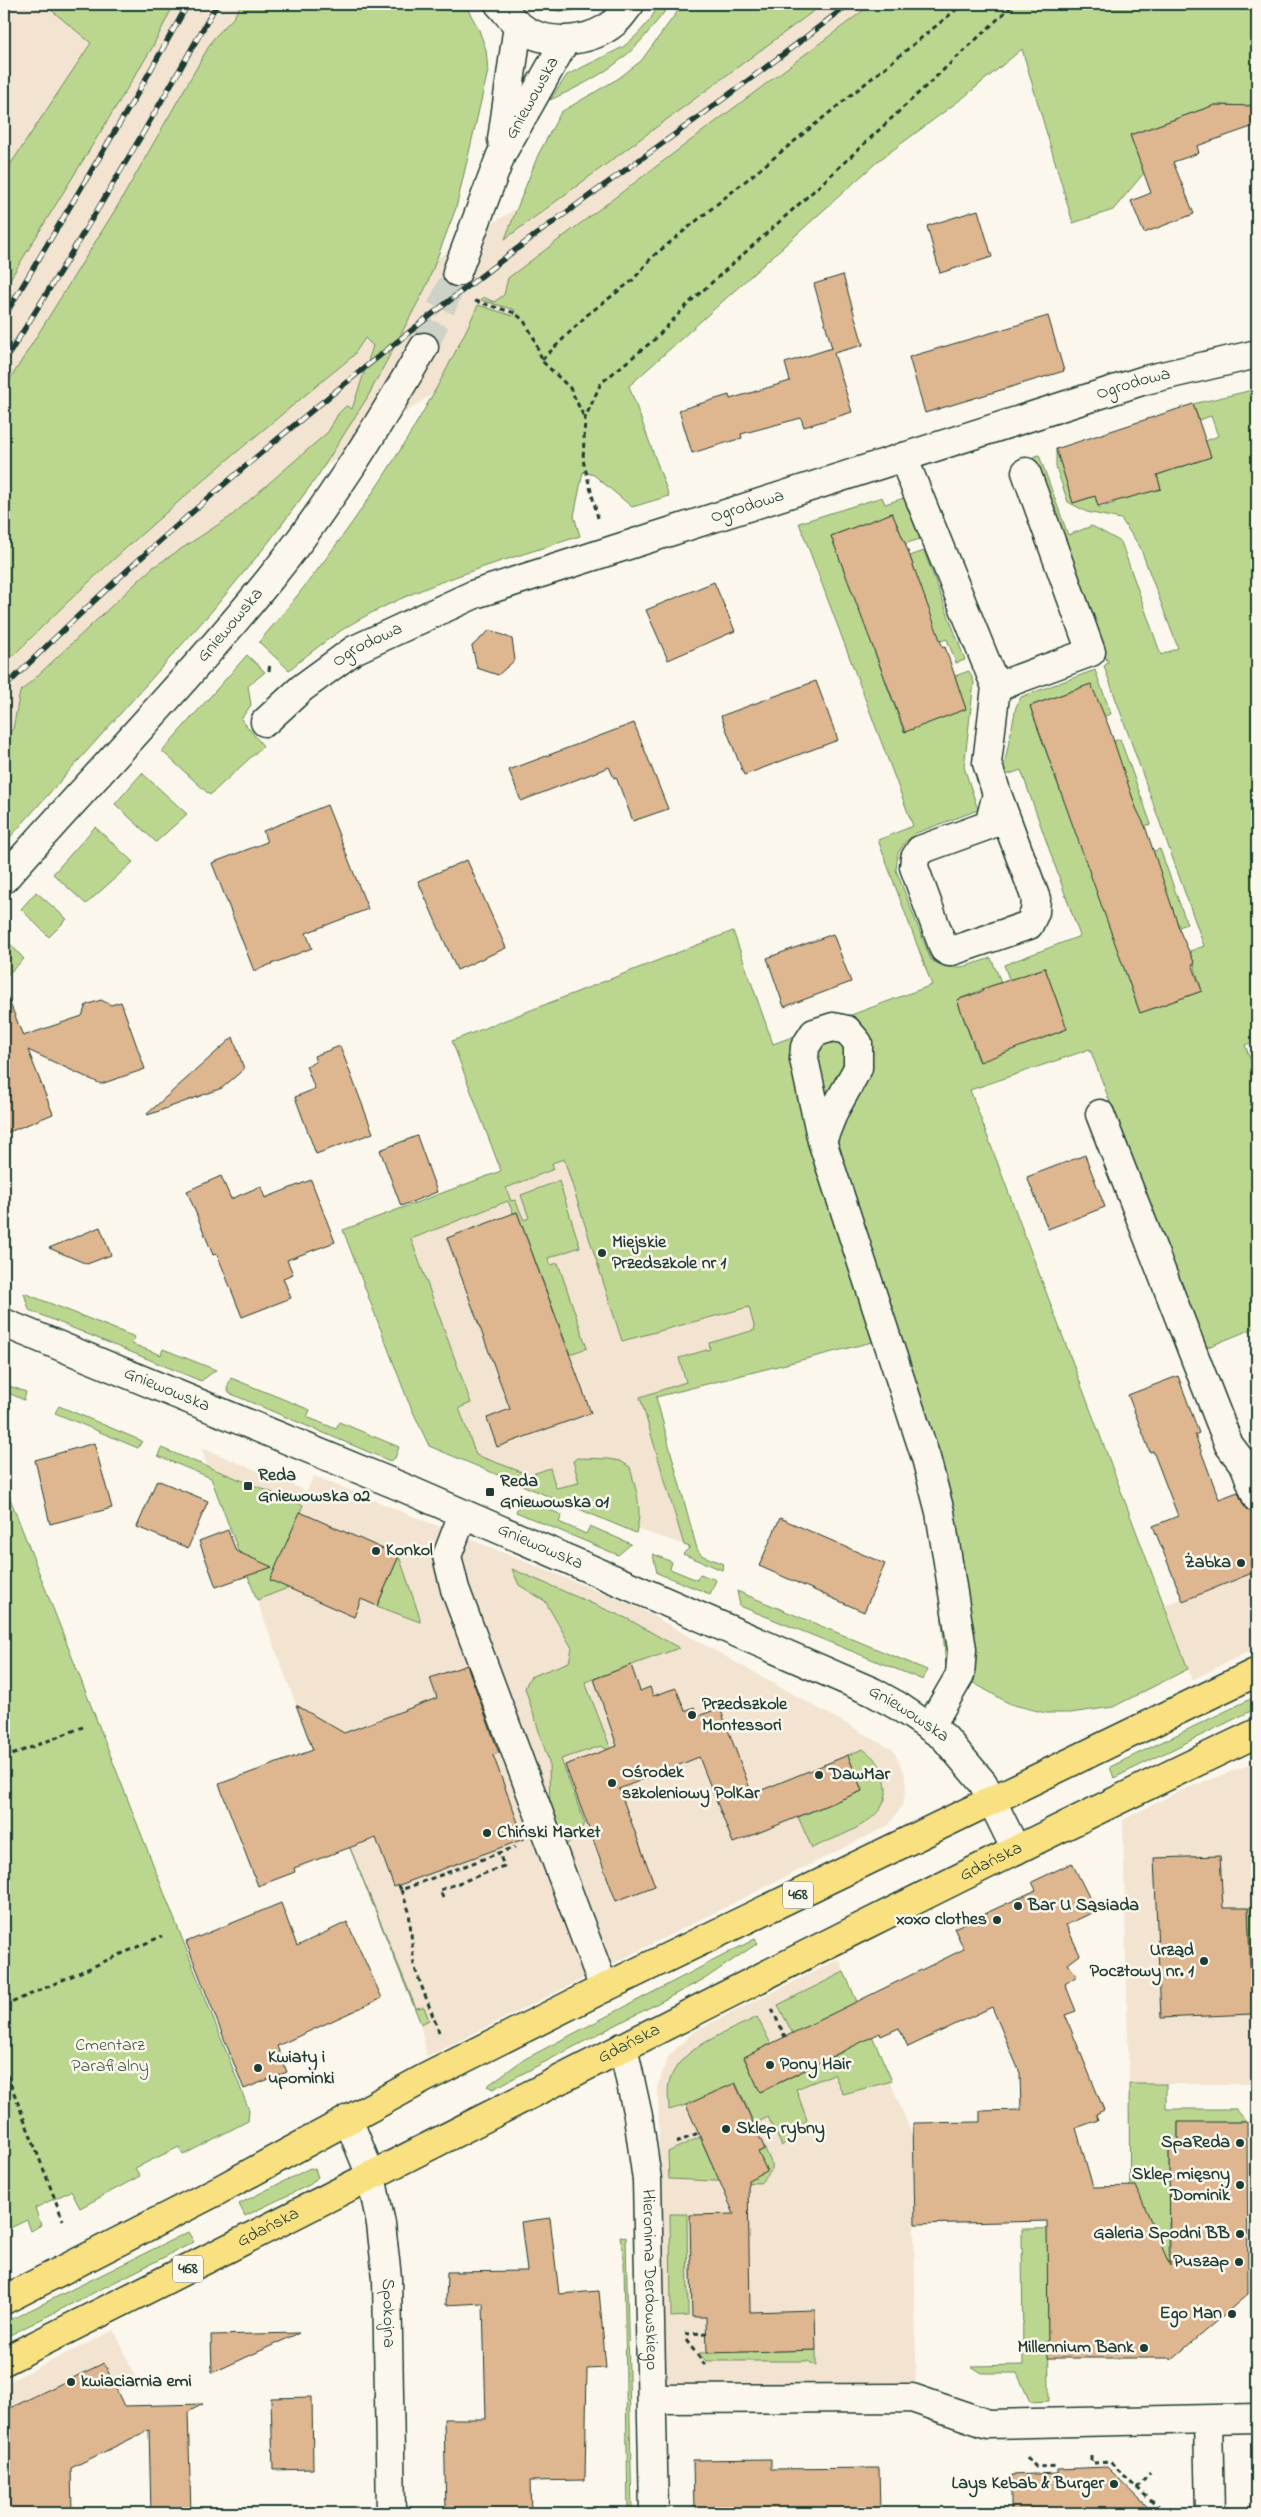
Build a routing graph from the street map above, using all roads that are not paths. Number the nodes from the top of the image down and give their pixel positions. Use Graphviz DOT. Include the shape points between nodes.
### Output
graph roads {
  1 [pos="499,4"];
  2 [pos="630,4"];
  3 [pos="518,25"];
  4 [pos="565,41"];
  5 [pos="500,155"];
  6 [pos="458,272"];
  7 [pos="424,347"];
  8 [pos="1257,354"];
  9 [pos="903,458"];
  10 [pos="1026,472"];
  11 [pos="996,687"];
  12 [pos="265,722"];
  13 [pos="997,794"];
  14 [pos="4,880"];
  15 [pos="1100,1114"];
  16 [pos="822,1141"];
  17 [pos="4,1323"];
  18 [pos="1257,1498"];
  19 [pos="462,1514"];
  20 [pos="1257,1672"];
  21 [pos="930,1727"];
  22 [pos="1257,1733"];
  23 [pos="992,1801"];
  24 [pos="1016,1850"];
  25 [pos="604,1988"];
  26 [pos="623,2047"];
  27 [pos="348,2119"];
  28 [pos="372,2176"];
  29 [pos="4,2300"];
  30 [pos="4,2361"];
  31 [pos="653,2399"];
  32 [pos="1257,2418"];
  33 [pos="1208,2420"];
  34 [pos="391,2513"];
  35 [pos="654,2513"];
  36 [pos="1210,2513"];
  1 -- 3 [label="street"];
  2 -- 4 [label="street" via="615,22 592,36"];
  3 -- 4 [label="street" via="540,37"];
  3 -- 5 [label="street, Gniewowska"];
  4 -- 5 [label="street, Gniewowska"];
  5 -- 6 [label="street, Gniewowska"];
  7 -- 14 [label="street, Gniewowska" via="373,434 317,518 270,580"];
  8 -- 9 [label="street, Ogrodowa" via="1145,380"];
  9 -- 11 [label="street"];
  9 -- 12 [label="street, Ogrodowa" via="475,594 354,650 302,688"];
  10 -- 11 [label="street" via="1091,652"];
  11 -- 13 [label="street" via="987,763"];
  13 -- 13 [label="street" via="989,824 920,850 915,858 914,867 944,949 949,952 1029,925 1035,912 1036,899"];
  15 -- 18 [label="street" via="1229,1445 1245,1466"];
  16 -- 21 [label="street" via="926,1458 940,1512 962,1649 960,1675"];
  17 -- 19 [label="street, Gniewowska"];
  19 -- 21 [label="street, Gniewowska" via="873,1692"];
  19 -- 25 [label="street" via="447,1556 455,1589"];
  20 -- 23 [label="main road, 468"];
  21 -- 23 [label="street, Gniewowska" via="944,1737 983,1783"];
  22 -- 24 [label="main road, Gdańska / 468"];
  23 -- 24 [label="street, Gniewowska"];
  23 -- 25 [label="main road, 468"];
  24 -- 26 [label="main road, Gdańska / 468"];
  25 -- 27 [label="main road, 468"];
  26 -- 28 [label="main road, Gdańska / 468"];
  26 -- 31 [label="street, Hieronima Derdowskiego" via="638,2116 647,2180"];
  27 -- 28 [label="street, Spokojna"];
  27 -- 29 [label="main road, 468" via="219,2190"];
  28 -- 30 [label="main road, Gdańska / 468"];
  28 -- 34 [label="street, Spokojna" via="382,2224 387,2278"];
  31 -- 33 [label="street" via="912,2398 988,2424"];
  31 -- 35 [label="street, Hieronima Derdowskiego"];
  32 -- 33 [label="street"];
  33 -- 36 [label="street"];
}
